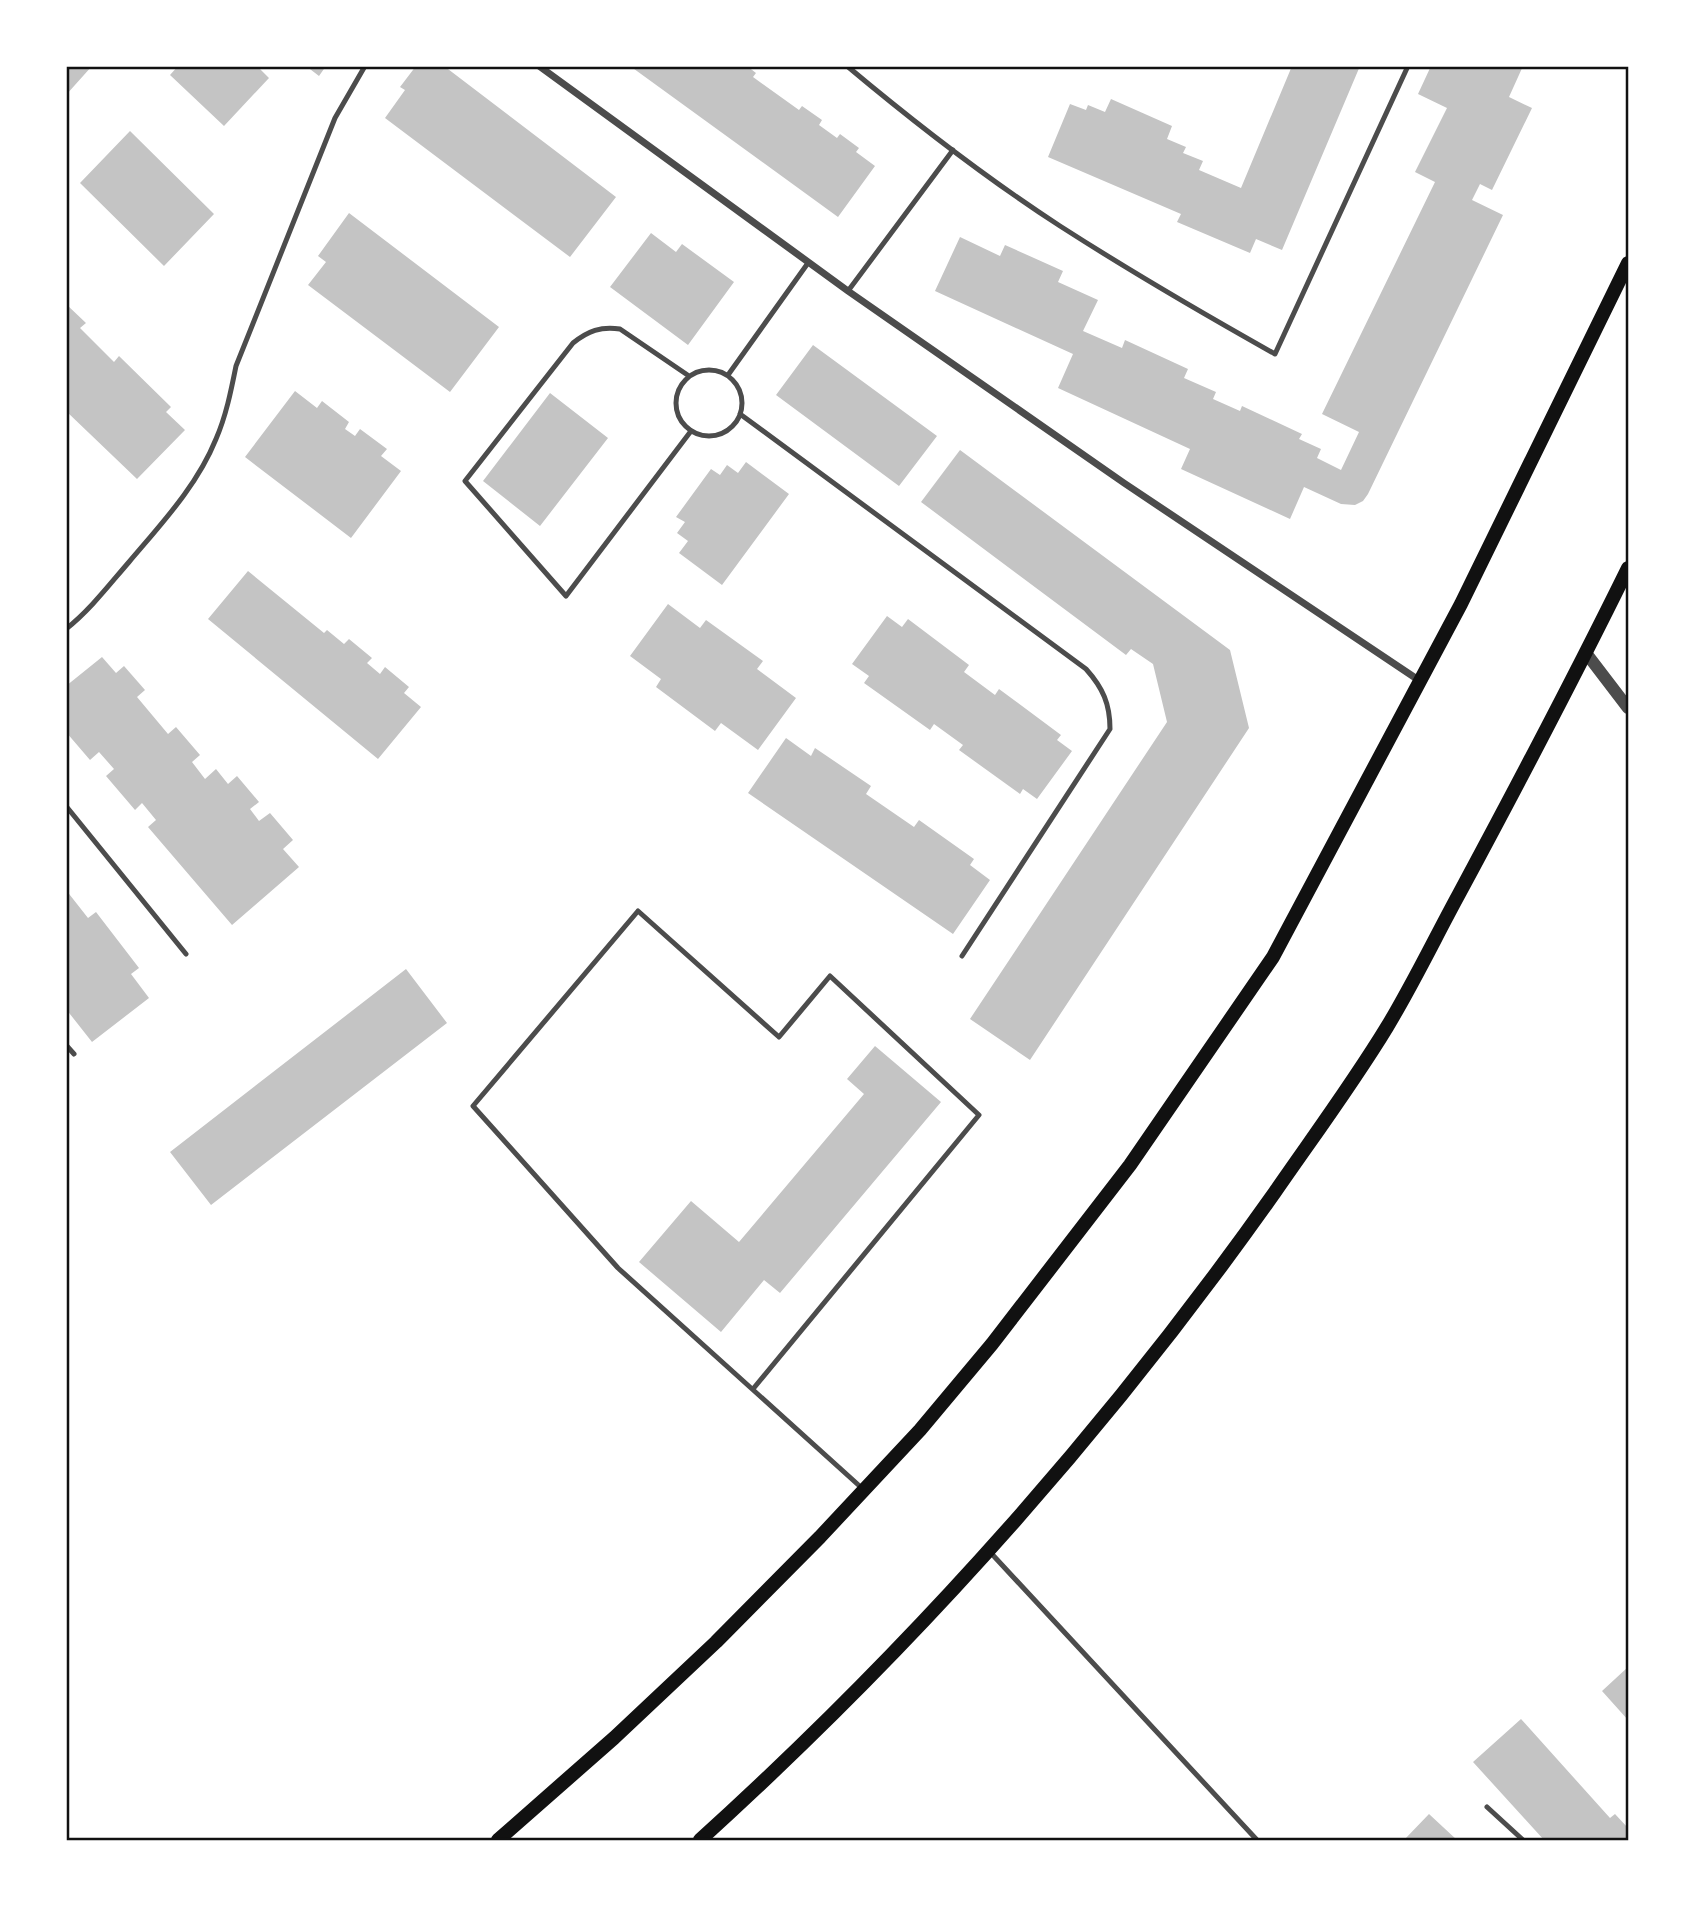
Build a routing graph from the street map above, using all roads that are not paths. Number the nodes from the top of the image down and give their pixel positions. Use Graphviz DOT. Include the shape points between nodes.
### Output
graph roads {
  1 [pos="365,66"];
  2 [pos="539,66"];
  3 [pos="848,66"];
  4 [pos="1408,66"];
  5 [pos="953,150"];
  6 [pos="808,263"];
  7 [pos="1629,263"];
  8 [pos="848,291"];
  9 [pos="728,375"];
  10 [pos="689,376"];
  11 [pos="740,414"];
  12 [pos="691,431"];
  13 [pos="1629,569"];
  14 [pos="66,629"];
  15 [pos="1586,653"];
  16 [pos="1420,681"];
  17 [pos="1629,708"];
  18 [pos="66,806"];
  19 [pos="186,954"];
  20 [pos="962,956"];
  21 [pos="66,1045"];
  22 [pos="74,1054"];
  23 [pos="753,1389"];
  24 [pos="864,1490"];
  25 [pos="989,1551"];
  26 [pos="1487,1807"];
  27 [pos="498,1840"];
  28 [pos="700,1840"];
  29 [pos="1256,1840"];
  30 [pos="1523,1840"];
  1 -- 14 [label="lane" via="330,130 236,366 216,440 200,471 106,589"];
  2 -- 6 [label="street"];
  3 -- 5 [label="lane"];
  4 -- 5 [label="lane" via="1275,354 1058,224"];
  5 -- 8 [label="lane"];
  6 -- 8 [label="street"];
  6 -- 9 [label="lane"];
  7 -- 16 [label="main road"];
  8 -- 16 [label="street"];
  9 -- 10 [label="lane" via="707,369"];
  9 -- 11 [label="lane" via="740,388"];
  10 -- 12 [label="lane" via="677,393 676,407 680,421"];
  10 -- 12 [label="lane" via="620,329 594,329 573,343 465,481 566,596"];
  11 -- 12 [label="lane" via="724,433 713,436"];
  11 -- 20 [label="lane" via="1086,669 1104,693 1110,729"];
  13 -- 15 [label="main road"];
  15 -- 17 [label="street"];
  15 -- 25 [label="main road" via="1388,1026 1238,1244 1167,1338"];
  16 -- 24 [label="main road" via="1273,957 1204,1060 992,1345"];
  18 -- 19 [label="lane"];
  21 -- 22 [label="lane"];
  23 -- 23 [label="lane" via="618,1268 473,1106 638,911 779,1037 830,975 979,1115"];
  23 -- 24 [label="lane"];
  24 -- 27 [label="main road" via="716,1642"];
  25 -- 28 [label="main road" via="829,1718"];
  25 -- 29 [label="lane"];
  26 -- 30 [label="lane"];
}
